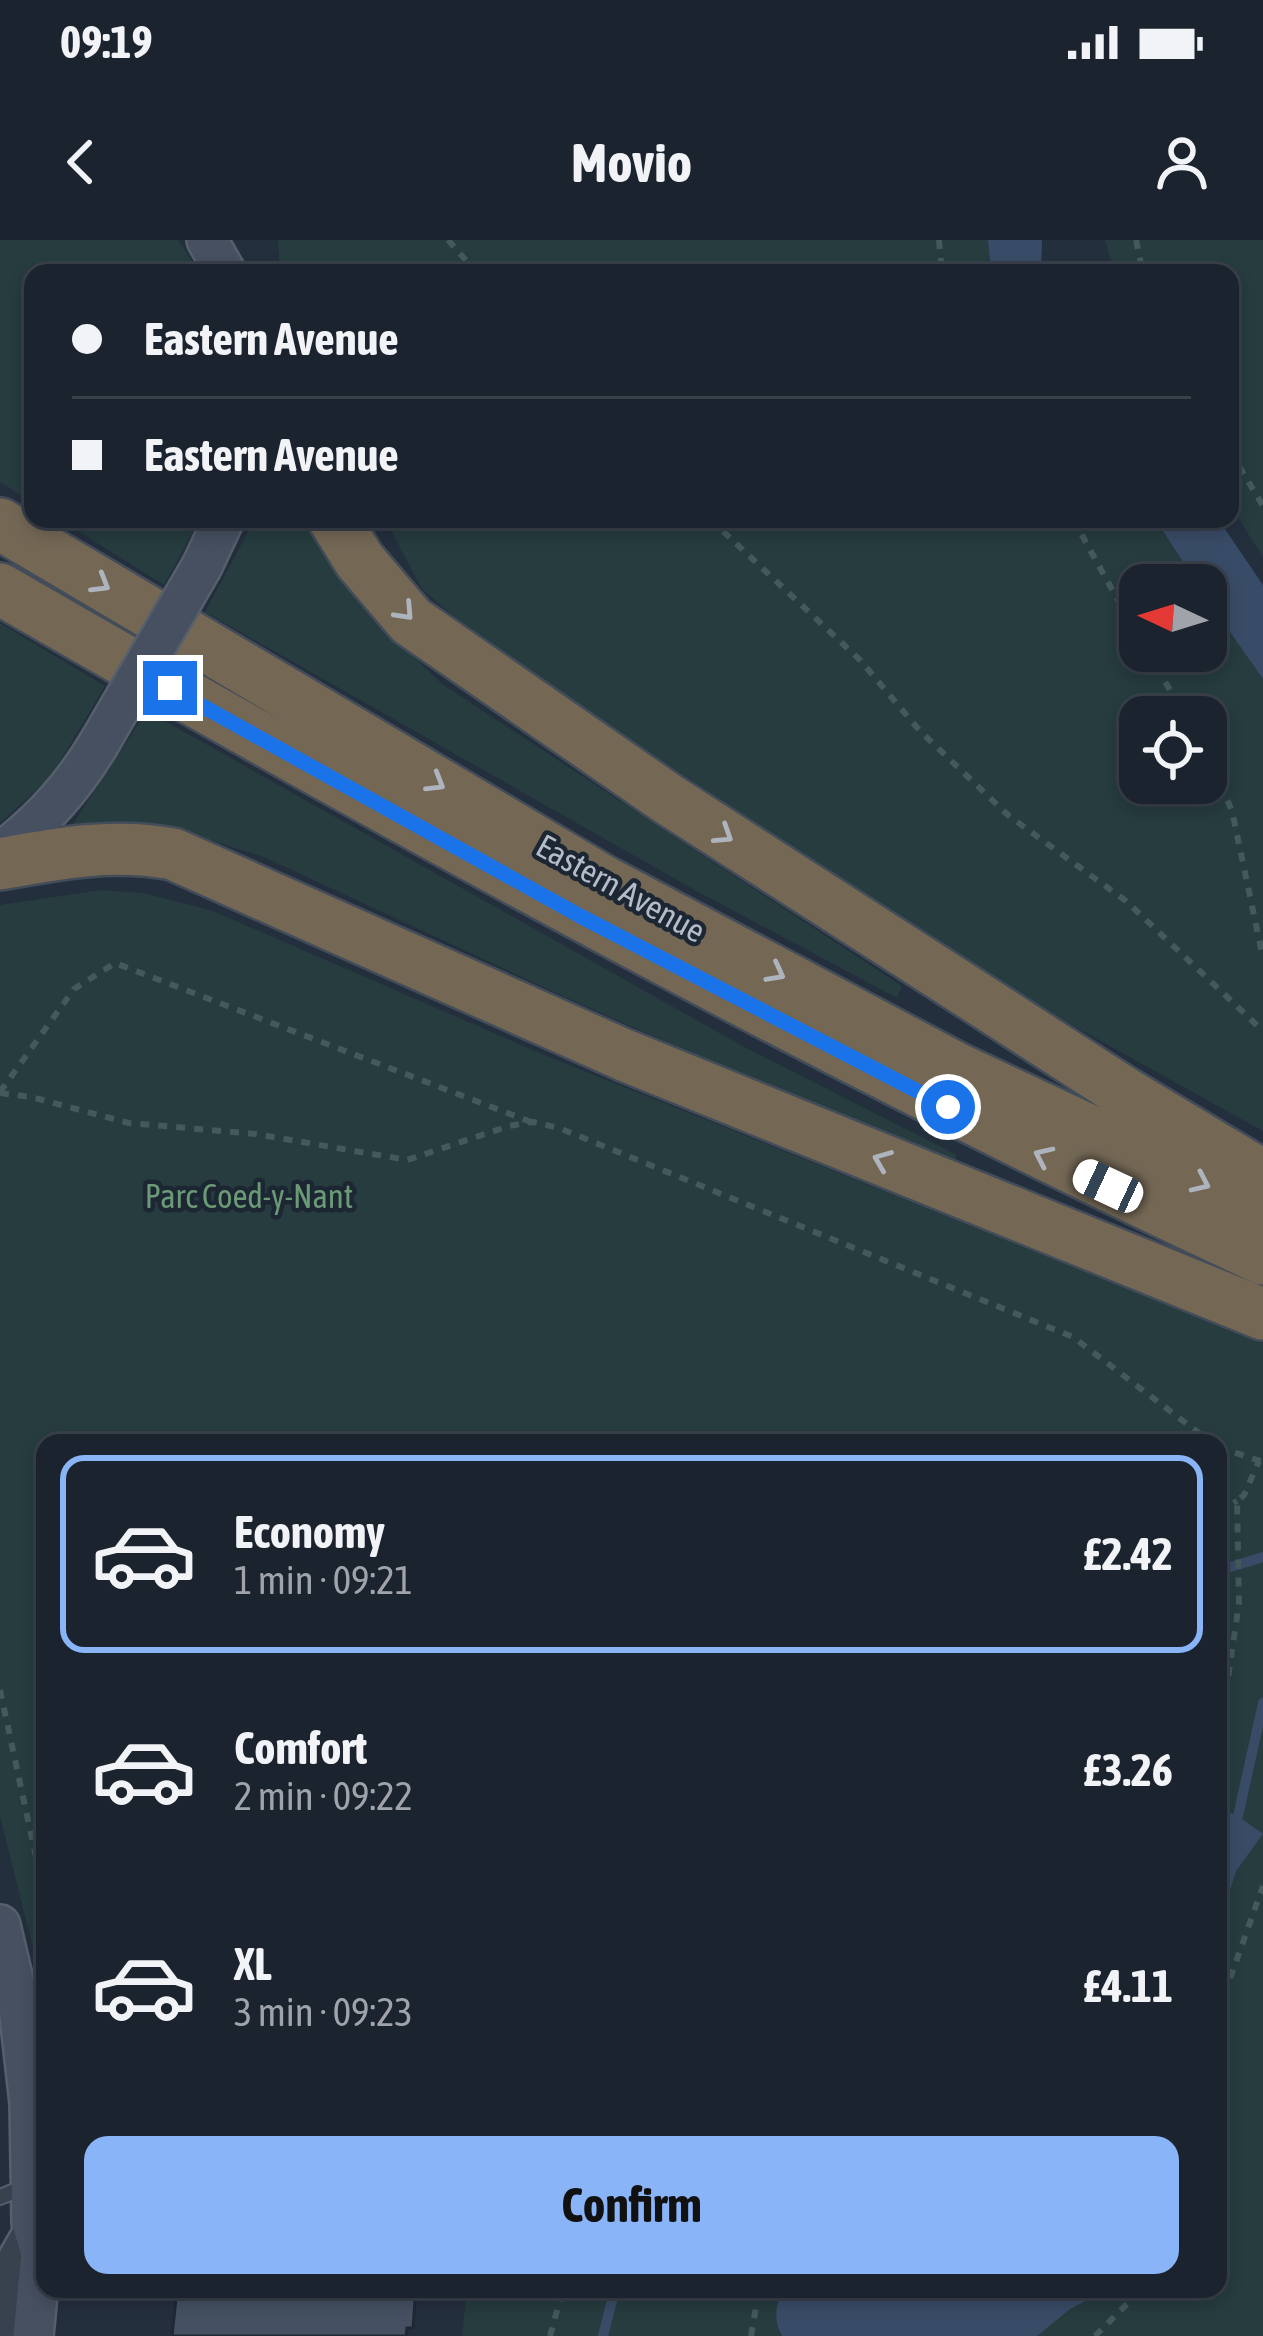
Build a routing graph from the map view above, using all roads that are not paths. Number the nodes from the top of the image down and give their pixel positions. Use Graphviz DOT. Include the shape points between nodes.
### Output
graph roads {
  1 [pos="0,524"];
  2 [pos="220,528"];
  3 [pos="340,528"];
  4 [pos="0,590"];
  5 [pos="0,853"];
  6 [pos="0,865"];
  7 [pos="1263,1177"];
  8 [pos="1263,1212"];
  9 [pos="1263,1258"];
  10 [pos="1263,1314"];
  11 [pos="0,1925"];
  12 [pos="21,2201"];
  13 [pos="36,2239"];
  14 [pos="37,2298"];
  15 [pos="0,2336"];
  16 [pos="33,2336"];
  1 -- 8 [label="highway, Eastern Avenue, one-way" via="604,881 956,1068"];
  2 -- 5 [label="street, bridge" via="68,791"];
  3 -- 7 [label="highway, one-way" via="411,621 668,800"];
  9 -- 4 [label="highway, Eastern Avenue, one-way" via="1030,1150 580,916"];
  10 -- 6 [label="highway, one-way" via="624,1055 172,854 84,849"];
  11 -- 12 [label="street" via="25,2052"];
  12 -- 13 [label="street"];
  12 -- 15 [label="street"];
  14 -- 16 [label="street"];
}
